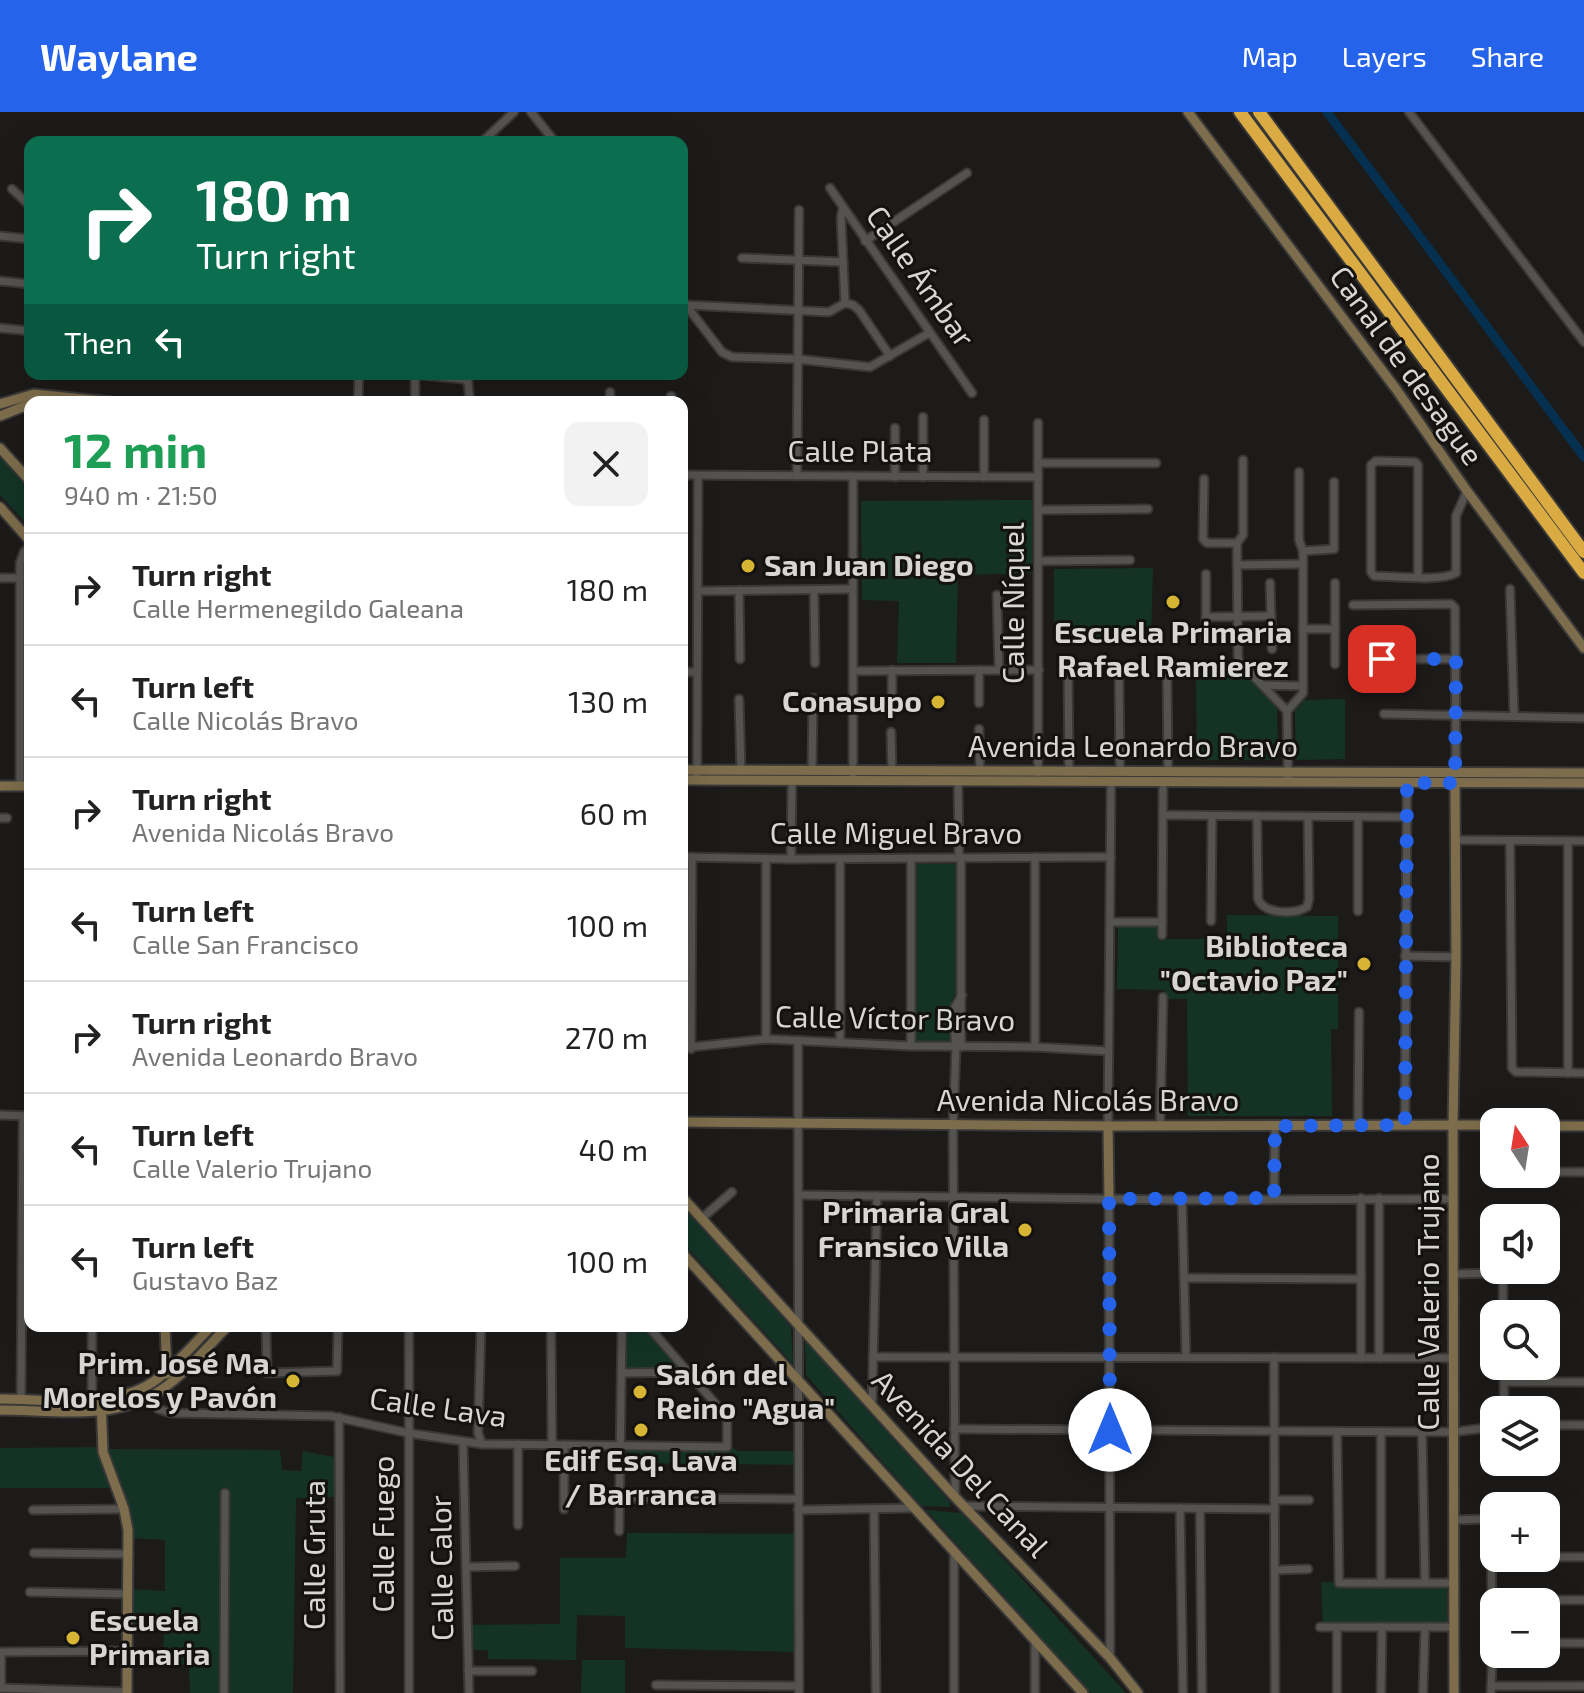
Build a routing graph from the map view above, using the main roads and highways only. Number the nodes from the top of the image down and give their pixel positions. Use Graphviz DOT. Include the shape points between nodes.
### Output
graph roads {
  1 [pos="1240,112"];
  2 [pos="1259,112"];
  3 [pos="1584,552"];
  4 [pos="1584,573"];
  1 -- 4 [label="highway"];
  2 -- 3 [label="highway"];
}
